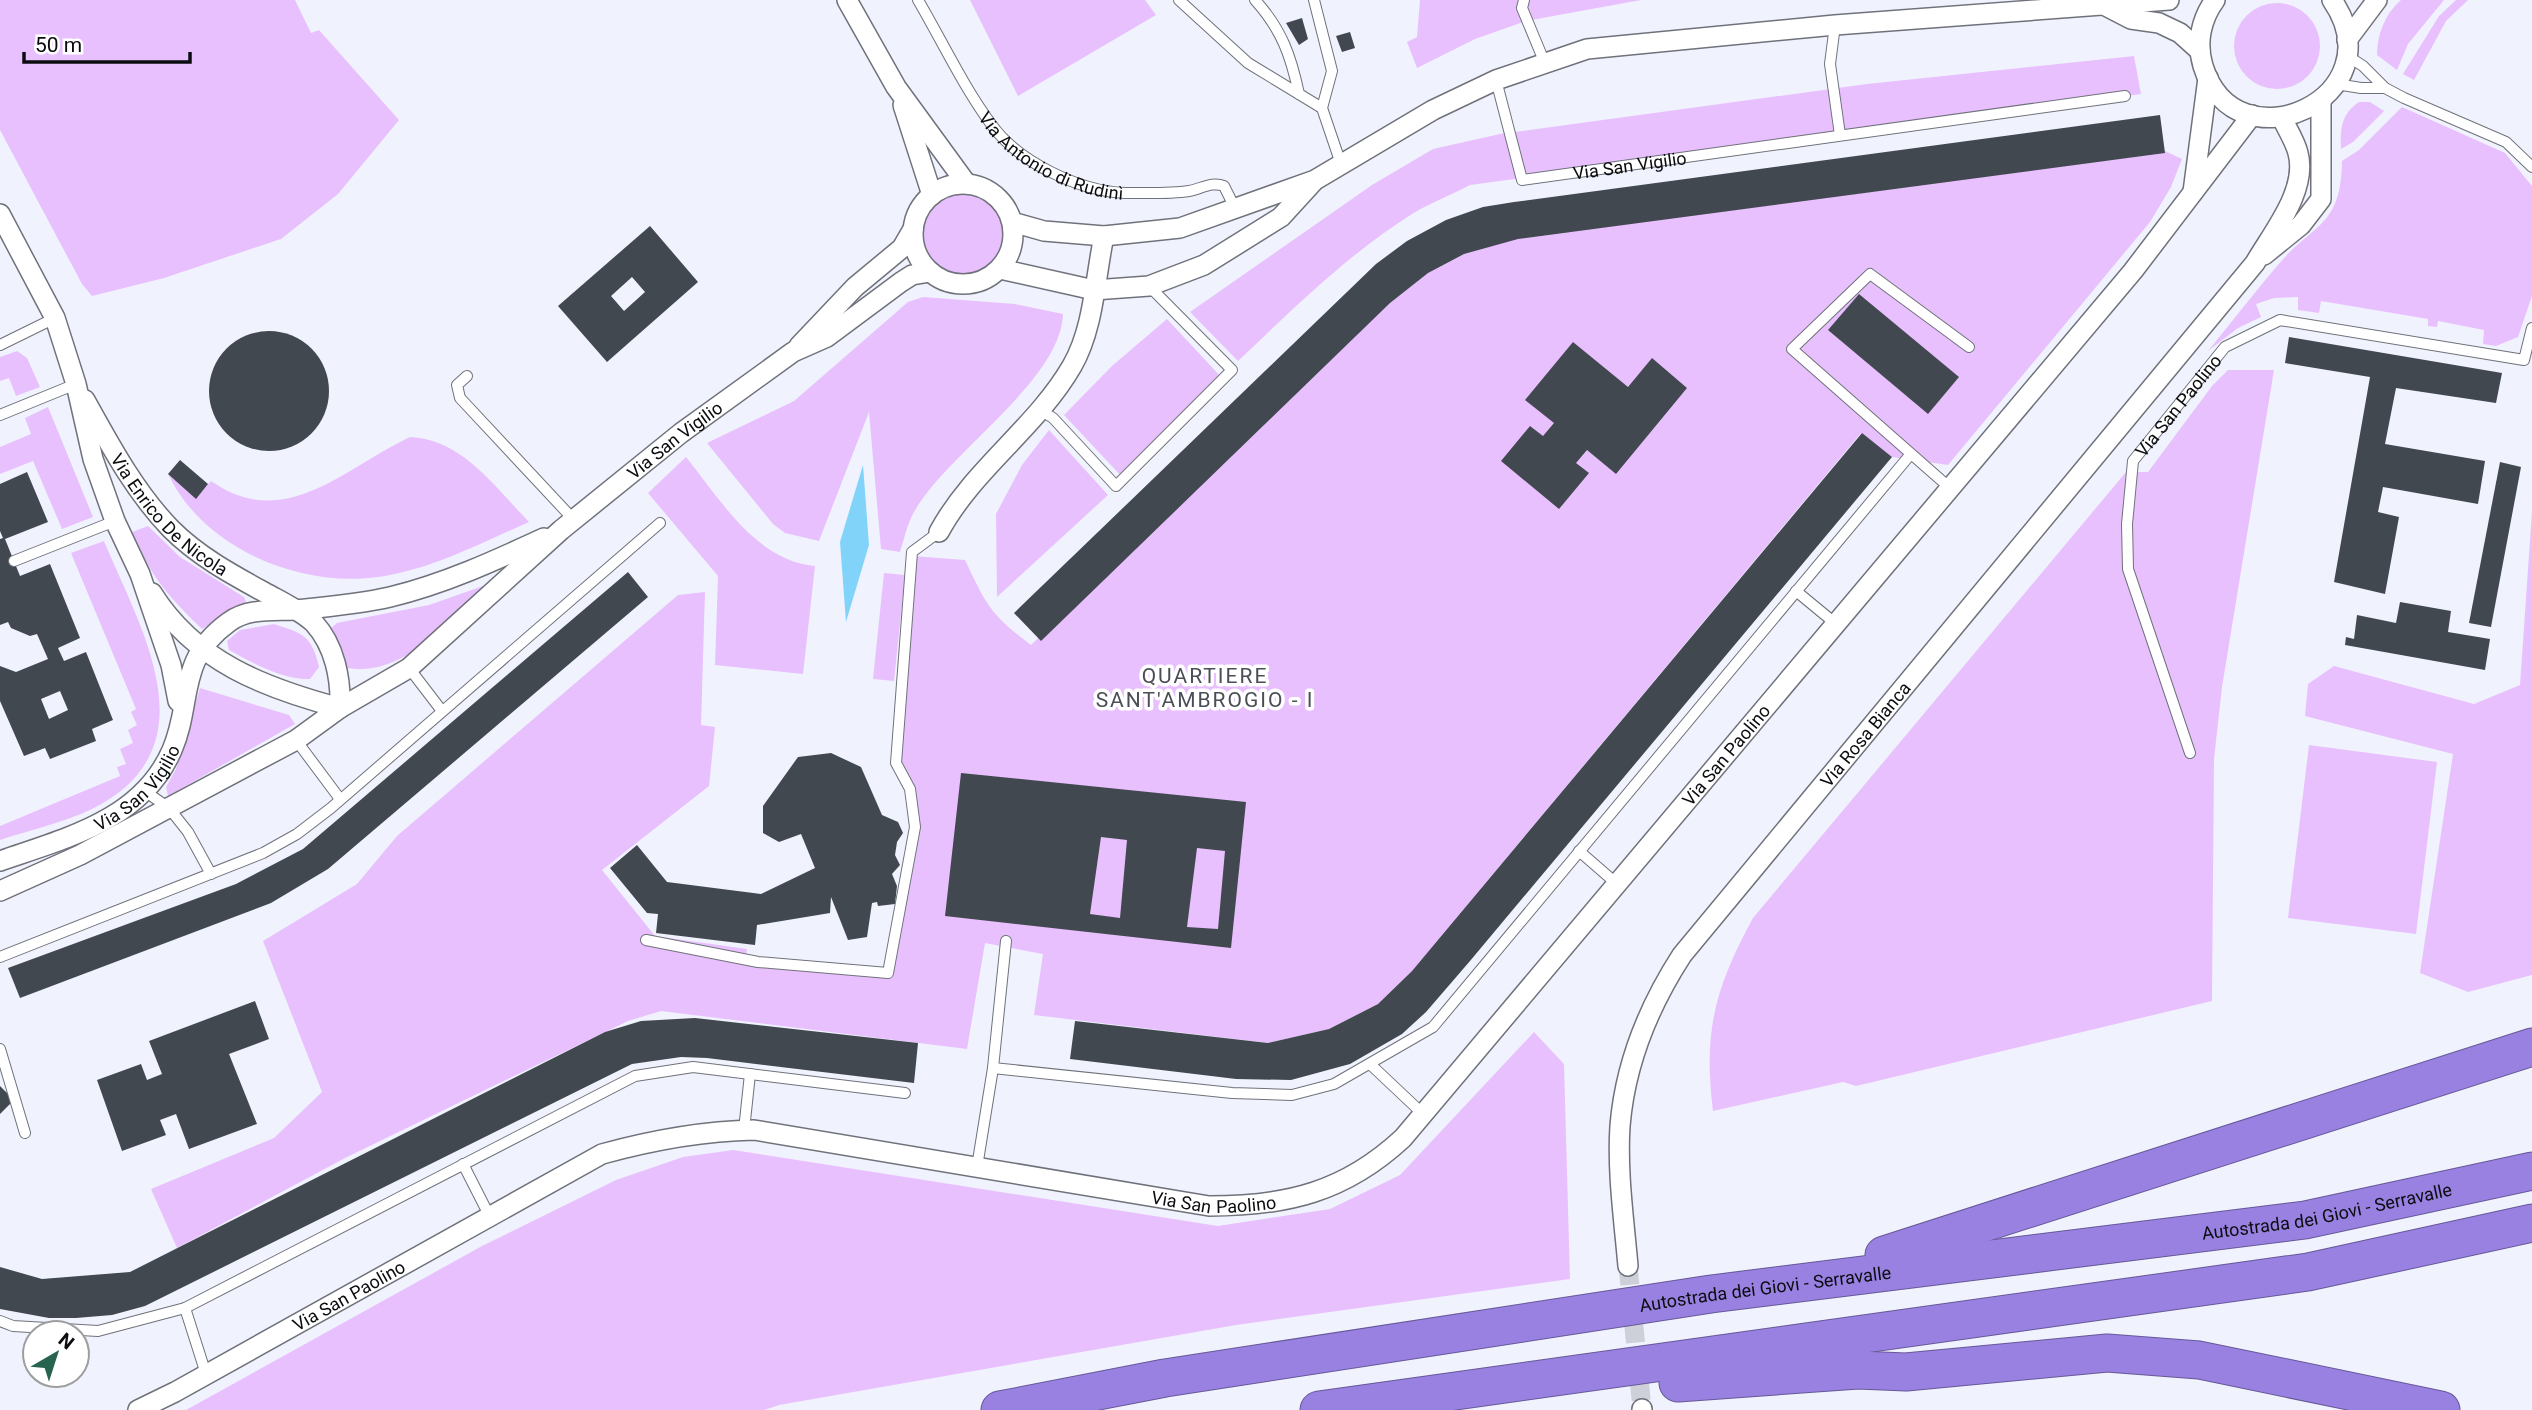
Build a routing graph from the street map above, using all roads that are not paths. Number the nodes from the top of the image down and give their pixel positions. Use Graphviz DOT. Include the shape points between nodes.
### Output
graph roads {
  1 [pos="847,0"];
  2 [pos="918,0"];
  3 [pos="1179,0"];
  4 [pos="1314,0"];
  5 [pos="1524,0"];
  6 [pos="2169,0"];
  7 [pos="2215,0"];
  8 [pos="2332,0"];
  9 [pos="2377,0"];
  10 [pos="1261,2"];
  11 [pos="2101,3"];
  12 [pos="1835,25"];
  13 [pos="2347,48"];
  14 [pos="2200,51"];
  15 [pos="1544,61"];
  16 [pos="2208,78"];
  17 [pos="1496,80"];
  18 [pos="2336,84"];
  19 [pos="896,88"];
  20 [pos="2385,88"];
  21 [pos="1299,94"];
  22 [pos="2125,96"];
  23 [pos="2321,101"];
  24 [pos="1322,108"];
  25 [pos="2252,115"];
  26 [pos="2282,118"];
  27 [pos="1840,135"];
  28 [pos="1341,164"];
  29 [pos="2532,167"];
  30 [pos="1315,180"];
  31 [pos="966,183"];
  32 [pos="932,195"];
  33 [pos="2192,197"];
  34 [pos="1236,210"];
  35 [pos="0,214"];
  36 [pos="1013,222"];
  37 [pos="913,229"];
  38 [pos="1104,236"];
  39 [pos="2255,263"];
  40 [pos="1000,269"];
  41 [pos="930,272"];
  42 [pos="1149,286"];
  43 [pos="1094,290"];
  44 [pos="55,318"];
  45 [pos="2532,328"];
  46 [pos="0,345"];
  47 [pos="1969,347"];
  48 [pos="793,352"];
  49 [pos="467,376"];
  50 [pos="76,384"];
  51 [pos="1040,410"];
  52 [pos="0,415"];
  53 [pos="1910,455"];
  54 [pos="1950,488"];
  55 [pos="115,521"];
  56 [pos="660,523"];
  57 [pos="567,525"];
  58 [pos="939,532"];
  59 [pos="14,561"];
  60 [pos="140,574"];
  61 [pos="1796,591"];
  62 [pos="295,610"];
  63 [pos="1836,624"];
  64 [pos="203,648"];
  65 [pos="409,668"];
  66 [pos="340,708"];
  67 [pos="442,711"];
  68 [pos="179,719"];
  69 [pos="296,740"];
  70 [pos="2190,753"];
  71 [pos="146,792"];
  72 [pos="340,799"];
  73 [pos="169,808"];
  74 [pos="1579,851"];
  75 [pos="0,861"];
  76 [pos="211,874"];
  77 [pos="1617,884"];
  78 [pos="0,891"];
  79 [pos="646,940"];
  80 [pos="1006,941"];
  81 [pos="0,957"];
  82 [pos="2532,1046"];
  83 [pos="0,1049"];
  84 [pos="1370,1064"];
  85 [pos="993,1068"];
  86 [pos="750,1074"];
  87 [pos="905,1093"];
  88 [pos="1423,1114"];
  89 [pos="744,1130"];
  90 [pos="25,1133"];
  91 [pos="463,1164"];
  92 [pos="977,1167"];
  93 [pos="2532,1171"];
  94 [pos="490,1217"];
  95 [pos="2532,1223"];
  96 [pos="1628,1266"];
  97 [pos="1800,1282"];
  98 [pos="185,1308"];
  99 [pos="0,1321"];
  100 [pos="206,1374"];
  101 [pos="1475,1389"];
  102 [pos="138,1410"];
  103 [pos="1000,1410"];
  104 [pos="1319,1410"];
  105 [pos="2441,1410"];
  1 -- 19 [label="street"];
  2 -- 34 [label="lane, Via Antonio di Rudinì" via="992,125 1021,153 1065,177 1122,193 1188,191 1216,183 1224,186"];
  3 -- 21 [label="lane" via="1248,63"];
  4 -- 24 [label="lane" via="1332,72"];
  5 -- 15 [label="lane" via="1522,8"];
  6 -- 11 [label="street"];
  7 -- 14 [label="street" via="2204,20"];
  8 -- 13 [label="street" via="2344,22"];
  9 -- 13 [label="street"];
  10 -- 21 [label="lane" via="1292,61"];
  11 -- 12 [label="street" via="2072,9"];
  11 -- 14 [label="street" via="2131,19 2159,23 2180,33"];
  12 -- 15 [label="street" via="1620,44"];
  12 -- 27 [label="lane" via="1829,64"];
  13 -- 18 [label="street"];
  13 -- 20 [label="lane"];
  14 -- 16 [label="street"];
  15 -- 17 [label="street"];
  16 -- 25 [label="street" via="2228,102"];
  16 -- 33 [label="street"];
  17 -- 27 [label="lane, Via San Vigilio" via="1522,180"];
  17 -- 28 [label="street" via="1433,110"];
  18 -- 20 [label="lane"];
  18 -- 23 [label="street"];
  19 -- 31 [label="street"];
  19 -- 32 [label="street"];
  20 -- 29 [label="lane" via="2506,142"];
  21 -- 24 [label="lane"];
  22 -- 27 [label="lane, Via San Vigilio"];
  23 -- 26 [label="street"];
  23 -- 39 [label="street, Via Rosa Bianca" via="2321,199 2301,225"];
  24 -- 28 [label="lane"];
  25 -- 26 [label="street"];
  25 -- 33 [label="street, Via San Paolino"];
  26 -- 39 [label="street, Via Rosa Bianca" via="2297,150 2299,177 2295,193"];
  28 -- 30 [label="street"];
  30 -- 34 [label="street"];
  30 -- 42 [label="street" via="1281,217 1204,265"];
  31 -- 32 [label="street"];
  31 -- 36 [label="street" via="993,193"];
  32 -- 37 [label="street" via="918,211"];
  33 -- 54 [label="street, Via San Paolino"];
  34 -- 38 [label="street" via="1181,228"];
  35 -- 44 [label="street, Via Enrico De Nicola"];
  36 -- 38 [label="street" via="1044,231"];
  36 -- 40 [label="street" via="1011,249"];
  37 -- 41 [label="street" via="917,254"];
  37 -- 48 [label="street, Via San Vigilio" via="902,248 855,287"];
  38 -- 43 [label="street"];
  39 -- 96 [label="street, Via Rosa Bianca" via="1682,955 1661,987 1642,1031 1620,1125"];
  40 -- 41 [label="street" via="967,284 949,282"];
  40 -- 43 [label="street"];
  41 -- 48 [label="street, Via San Vigilio" via="912,275 827,337"];
  42 -- 43 [label="street"];
  42 -- 51 [label="lane" via="1231,370 1116,486 1053,418"];
  43 -- 51 [label="street" via="1072,365"];
  44 -- 46 [label="lane"];
  44 -- 50 [label="street, Via Enrico De Nicola"];
  45 -- 70 [label="lane, Via San Paolino" via="2524,360 2280,320 2225,347 2190,388 2133,461 2127,524 2128,569"];
  47 -- 53 [label="lane" via="1870,274 1792,349"];
  48 -- 57 [label="street, Via San Vigilio" via="681,433"];
  49 -- 57 [label="lane" via="457,386 460,398"];
  50 -- 52 [label="lane"];
  50 -- 55 [label="street, Via Enrico De Nicola" via="93,459"];
  50 -- 62 [label="street, Via Enrico De Nicola" via="132,480 171,529 224,570"];
  51 -- 58 [label="street" via="952,507"];
  53 -- 54 [label="lane"];
  53 -- 61 [label="lane"];
  54 -- 63 [label="street, Via San Paolino"];
  55 -- 59 [label="lane"];
  55 -- 60 [label="street, Via Enrico De Nicola"];
  56 -- 67 [label="lane"];
  57 -- 62 [label="street, Via San Vigilio" via="472,571 390,597"];
  57 -- 65 [label="street, Via San Vigilio"];
  58 -- 79 [label="lane" via="912,552 895,763 910,789 915,827 888,973 758,962"];
  60 -- 64 [label="street, Via Enrico De Nicola" via="173,621"];
  60 -- 68 [label="street, Via Enrico De Nicola" via="176,680"];
  61 -- 63 [label="lane"];
  61 -- 74 [label="lane"];
  62 -- 64 [label="street" via="264,610 232,620"];
  62 -- 66 [label="street, Via Enrico De Nicola" via="314,624 328,646 341,685"];
  63 -- 77 [label="street, Via San Paolino"];
  64 -- 66 [label="street, Via Enrico De Nicola" via="254,681"];
  64 -- 68 [label="street, Via San Vigilio" via="187,682"];
  65 -- 66 [label="street, Via San Vigilio"];
  65 -- 67 [label="lane"];
  66 -- 69 [label="street, Via San Vigilio"];
  67 -- 72 [label="lane"];
  68 -- 71 [label="street, Via San Vigilio" via="173,749"];
  69 -- 72 [label="lane"];
  69 -- 73 [label="street, Via San Vigilio"];
  71 -- 73 [label="lane"];
  71 -- 75 [label="street, Via San Vigilio" via="101,823"];
  72 -- 76 [label="lane" via="297,834"];
  73 -- 76 [label="lane"];
  73 -- 78 [label="street, Via San Vigilio"];
  74 -- 77 [label="lane"];
  74 -- 84 [label="lane" via="1433,1027"];
  76 -- 81 [label="lane"];
  77 -- 88 [label="street, Via San Paolino"];
  80 -- 85 [label="lane"];
  82 -- 97 [label="highway"];
  83 -- 90 [label="lane"];
  84 -- 85 [label="lane" via="1334,1084 1292,1095"];
  84 -- 88 [label="lane"];
  85 -- 92 [label="lane"];
  86 -- 87 [label="lane"];
  86 -- 89 [label="lane"];
  86 -- 91 [label="lane" via="693,1067 635,1076"];
  88 -- 92 [label="street, Via San Paolino" via="1397,1144 1358,1173 1298,1199 1256,1206 1209,1206"];
  89 -- 92 [label="street, Via San Paolino"];
  89 -- 94 [label="street, Via San Paolino" via="655,1139 602,1154"];
  91 -- 94 [label="lane"];
  91 -- 98 [label="lane"];
  93 -- 97 [label="highway, Autostrada dei Giovi - Serravalle" via="2305,1220"];
  94 -- 100 [label="street, Via San Paolino"];
  95 -- 101 [label="highway" via="2308,1272"];
  97 -- 103 [label="highway, Autostrada dei Giovi - Serravalle" via="1165,1378"];
  98 -- 99 [label="lane" via="98,1331 13,1326"];
  98 -- 100 [label="lane"];
  100 -- 102 [label="street, Via San Paolino"];
  101 -- 104 [label="highway"];
  101 -- 105 [label="highway" via="1603,1392 2107,1353 2199,1360"];
}
